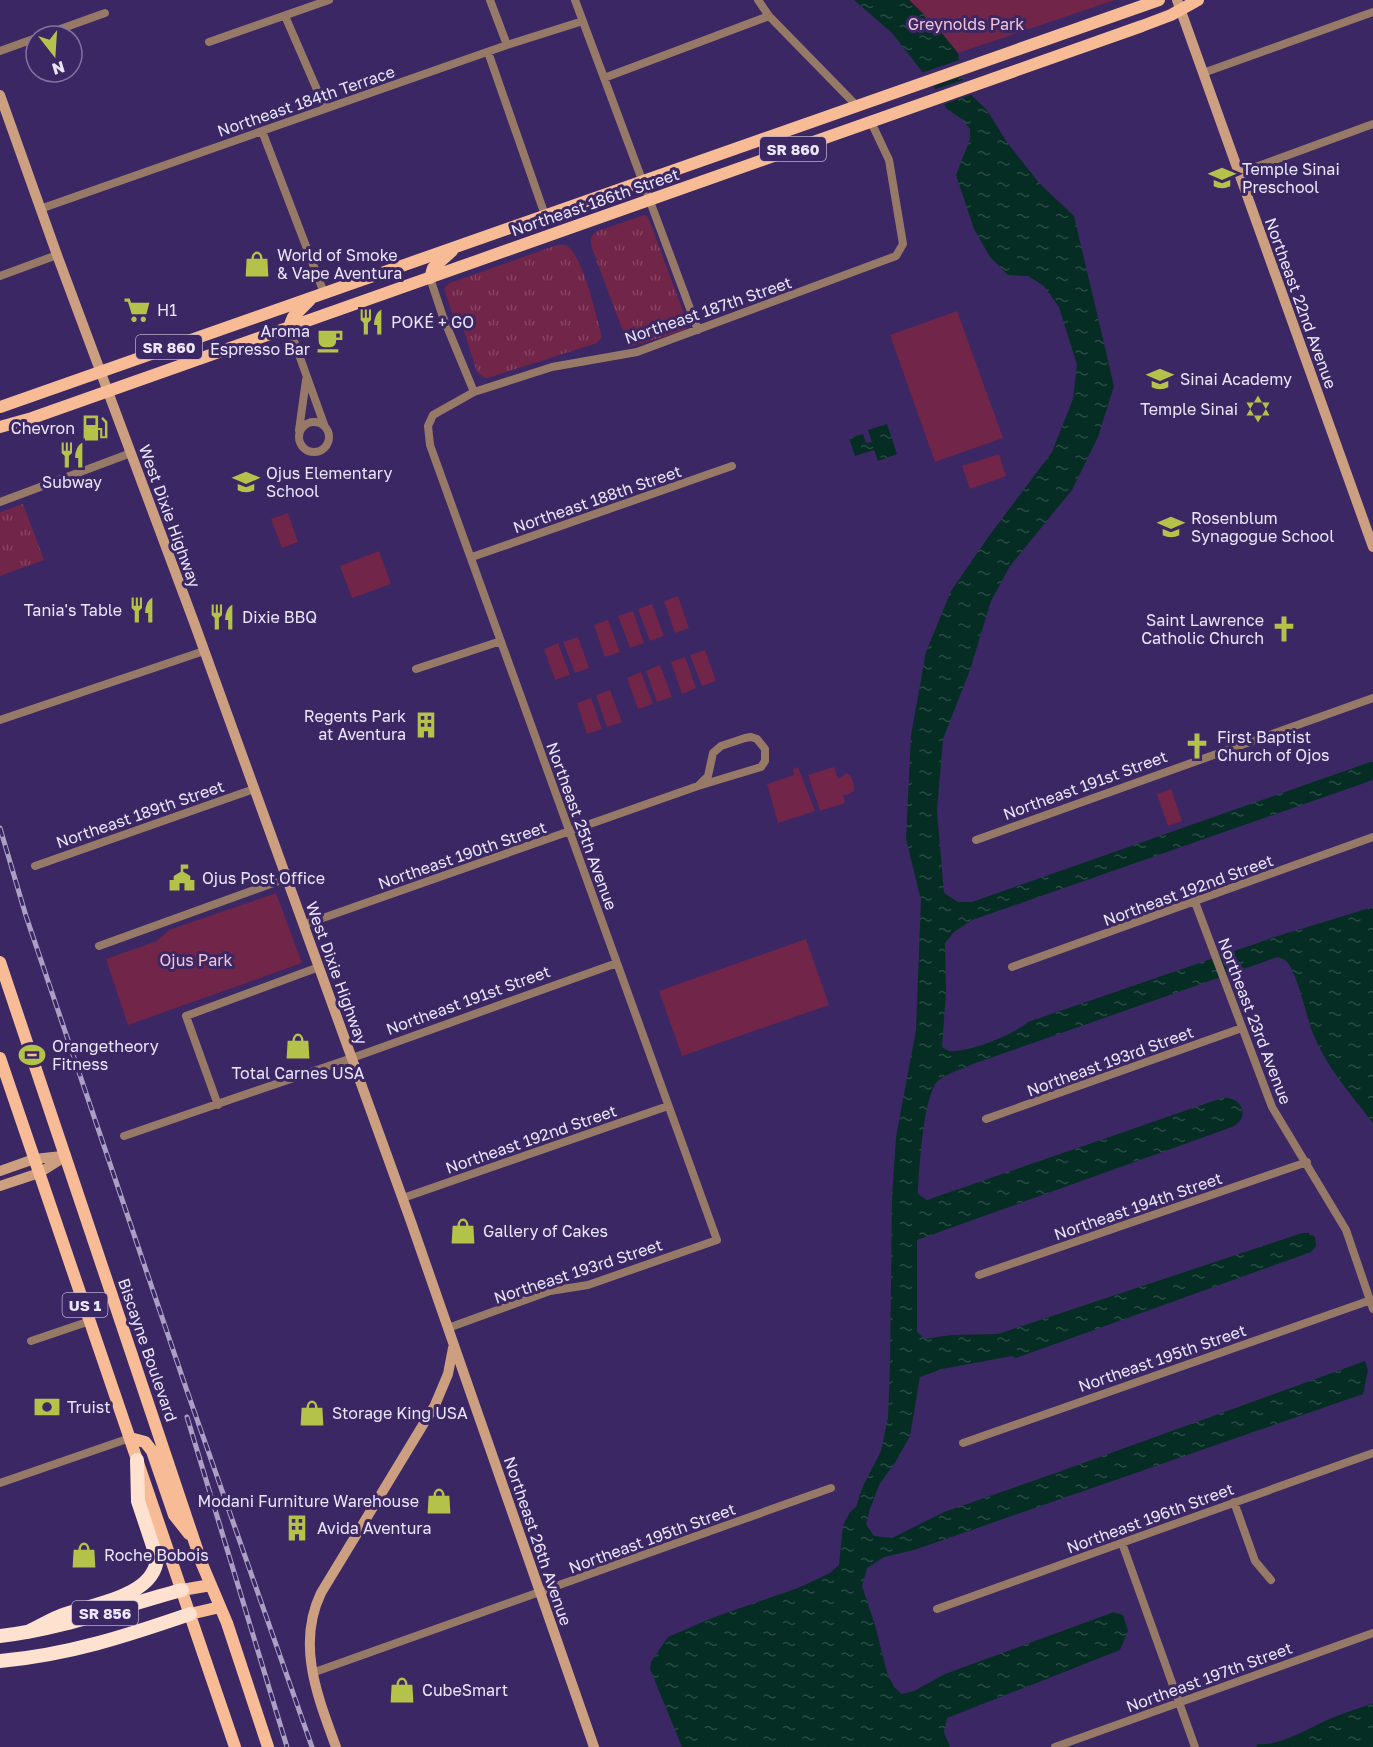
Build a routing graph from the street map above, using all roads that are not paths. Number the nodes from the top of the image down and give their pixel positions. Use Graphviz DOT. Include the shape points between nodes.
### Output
graph roads {
  1 [pos="329,0"];
  2 [pos="490,0"];
  3 [pos="575,0"];
  4 [pos="758,0"];
  5 [pos="1159,0"];
  6 [pos="1198,0"];
  7 [pos="1179,5"];
  8 [pos="1373,12"];
  9 [pos="105,13"];
  10 [pos="285,16"];
  11 [pos="769,16"];
  12 [pos="583,21"];
  13 [pos="74,24"];
  14 [pos="24,42"];
  15 [pos="209,42"];
  16 [pos="507,45"];
  17 [pos="0,51"];
  18 [pos="488,52"];
  19 [pos="1004,55"];
  20 [pos="1010,73"];
  21 [pos="1203,73"];
  22 [pos="604,78"];
  23 [pos="0,95"];
  24 [pos="856,105"];
  25 [pos="325,108"];
  26 [pos="871,122"];
  27 [pos="1373,124"];
  28 [pos="262,130"];
  29 [pos="1239,173"];
  30 [pos="643,181"];
  31 [pos="650,200"];
  32 [pos="40,209"];
  33 [pos="545,215"];
  34 [pos="458,246"];
  35 [pos="57,255"];
  36 [pos="0,276"];
  37 [pos="430,278"];
  38 [pos="319,295"];
  39 [pos="289,327"];
  40 [pos="698,330"];
  41 [pos="100,372"];
  42 [pos="306,378"];
  43 [pos="108,391"];
  44 [pos="474,393"];
  45 [pos="0,407"];
  46 [pos="429,421"];
  47 [pos="0,427"];
  48 [pos="325,427"];
  49 [pos="299,431"];
  50 [pos="131,453"];
  51 [pos="732,466"];
  52 [pos="0,502"];
  53 [pos="1373,547"];
  54 [pos="472,557"];
  55 [pos="501,640"];
  56 [pos="204,651"];
  57 [pos="416,669"];
  58 [pos="1373,698"];
  59 [pos="0,720"];
  60 [pos="698,786"];
  61 [pos="254,789"];
  62 [pos="570,831"];
  63 [pos="1373,837"];
  64 [pos="976,840"];
  65 [pos="35,866"];
  66 [pos="287,878"];
  67 [pos="1195,902"];
  68 [pos="303,925"];
  69 [pos="99,946"];
  70 [pos="0,962"];
  71 [pos="617,963"];
  72 [pos="319,967"];
  73 [pos="1012,967"];
  74 [pos="1242,1028"];
  75 [pos="0,1058"];
  76 [pos="352,1058"];
  77 [pos="218,1104"];
  78 [pos="668,1106"];
  79 [pos="986,1119"];
  80 [pos="124,1136"];
  81 [pos="66,1156"];
  82 [pos="34,1159"];
  83 [pos="1307,1162"];
  84 [pos="0,1171"];
  85 [pos="39,1173"];
  86 [pos="0,1186"];
  87 [pos="403,1198"];
  88 [pos="717,1240"];
  89 [pos="979,1275"];
  90 [pos="1371,1300"];
  91 [pos="1373,1309"];
  92 [pos="90,1321"];
  93 [pos="447,1328"];
  94 [pos="31,1341"];
  95 [pos="453,1344"];
  96 [pos="130,1438"];
  97 [pos="963,1443"];
  98 [pos="1373,1453"];
  99 [pos="137,1460"];
  100 [pos="0,1483"];
  101 [pos="831,1488"];
  102 [pos="1234,1502"];
  103 [pos="195,1542"];
  104 [pos="1122,1543"];
  105 [pos="1271,1580"];
  106 [pos="211,1585"];
  107 [pos="182,1590"];
  108 [pos="540,1593"];
  109 [pos="220,1606"];
  110 [pos="937,1609"];
  111 [pos="190,1614"];
  112 [pos="28,1632"];
  113 [pos="1373,1633"];
  114 [pos="0,1636"];
  115 [pos="0,1661"];
  116 [pos="312,1673"];
  117 [pos="1179,1702"];
  118 [pos="235,1747"];
  119 [pos="268,1747"];
  120 [pos="336,1747"];
  121 [pos="594,1747"];
  122 [pos="1055,1747"];
  123 [pos="1195,1747"];
  1 -- 10 [label="street"];
  2 -- 16 [label="street"];
  3 -- 12 [label="street"];
  4 -- 11 [label="street"];
  5 -- 19 [label="main road, Northeast 186th Street / SR 860"];
  6 -- 7 [label="main road, Northeast 186th Street / SR 860"];
  7 -- 20 [label="main road, Northeast 186th Street / SR 860" via="1142,26"];
  7 -- 21 [label="street, Northeast 22nd Avenue"];
  8 -- 21 [label="street"];
  9 -- 13 [label="street"];
  10 -- 15 [label="street"];
  10 -- 25 [label="street"];
  11 -- 22 [label="street"];
  11 -- 24 [label="street"];
  12 -- 16 [label="street, Northeast 184th Terrace"];
  12 -- 22 [label="street"];
  14 -- 17 [label="street"];
  16 -- 18 [label="street, Northeast 184th Terrace"];
  18 -- 25 [label="street, Northeast 184th Terrace"];
  18 -- 33 [label="street"];
  19 -- 20 [label="main road"];
  19 -- 24 [label="main road, Northeast 186th Street / SR 860"];
  20 -- 26 [label="main road, Northeast 186th Street / SR 860"];
  21 -- 29 [label="street, Northeast 22nd Avenue"];
  22 -- 30 [label="street"];
  23 -- 32 [label="street, West Dixie Highway"];
  24 -- 30 [label="main road, Northeast 186th Street / SR 860"];
  25 -- 28 [label="street, Northeast 184th Terrace"];
  26 -- 31 [label="main road, Northeast 186th Street / SR 860"];
  26 -- 40 [label="street, Northeast 187th Street" via="889,160 903,244 896,256"];
  27 -- 29 [label="street"];
  28 -- 32 [label="street, Northeast 184th Terrace"];
  28 -- 38 [label="street"];
  29 -- 53 [label="street, Northeast 22nd Avenue"];
  30 -- 31 [label="street"];
  30 -- 33 [label="main road, Northeast 186th Street / SR 860"];
  31 -- 37 [label="main road, Northeast 186th Street / SR 860"];
  31 -- 40 [label="street"];
  32 -- 35 [label="street, West Dixie Highway"];
  33 -- 34 [label="main road, Northeast 186th Street / SR 860"];
  34 -- 37 [label="main road" via="436,264"];
  34 -- 38 [label="main road, Northeast 186th Street / SR 860"];
  35 -- 36 [label="street"];
  35 -- 41 [label="street, West Dixie Highway"];
  37 -- 39 [label="main road, Northeast 186th Street / SR 860"];
  37 -- 44 [label="street"];
  38 -- 39 [label="main road" via="293,317"];
  38 -- 41 [label="main road, Northeast 186th Street / SR 860"];
  39 -- 42 [label="street"];
  39 -- 43 [label="main road, Northeast 186th Street / SR 860"];
  40 -- 44 [label="street, Northeast 187th Street" via="638,352 552,367"];
  41 -- 43 [label="street, West Dixie Highway"];
  41 -- 45 [label="main road, Northeast 186th Street / SR 860"];
  42 -- 48 [label="street"];
  42 -- 49 [label="street"];
  43 -- 47 [label="main road, Northeast 186th Street / SR 860"];
  43 -- 50 [label="street, West Dixie Highway"];
  44 -- 46 [label="street, Northeast 187th Street" via="436,412"];
  46 -- 54 [label="street, Northeast 25th Avenue" via="430,445"];
  48 -- 49 [label="street" via="311,422"];
  48 -- 49 [label="street" via="329,436 327,446 315,453 301,447"];
  50 -- 52 [label="street"];
  50 -- 56 [label="street, West Dixie Highway"];
  51 -- 54 [label="street, Northeast 188th Street"];
  54 -- 55 [label="street, Northeast 25th Avenue"];
  55 -- 57 [label="street"];
  55 -- 62 [label="street, Northeast 25th Avenue"];
  56 -- 59 [label="street"];
  56 -- 61 [label="street, West Dixie Highway"];
  58 -- 64 [label="street, Northeast 191st Street"];
  60 -- 60 [label="street, Northeast 190th Street" via="761,767 765,749 751,737 721,746 713,753 708,776"];
  60 -- 62 [label="street, Northeast 190th Street"];
  61 -- 65 [label="street, Northeast 189th Street"];
  61 -- 66 [label="street, West Dixie Highway"];
  62 -- 68 [label="street, Northeast 190th Street"];
  62 -- 71 [label="street, Northeast 25th Avenue"];
  63 -- 67 [label="street, Northeast 192nd Street"];
  66 -- 68 [label="street, West Dixie Highway"];
  66 -- 69 [label="street"];
  67 -- 73 [label="street, Northeast 192nd Street"];
  67 -- 74 [label="street, Northeast 23rd Avenue"];
  68 -- 72 [label="street, West Dixie Highway"];
  70 -- 81 [label="main road, Biscayne Boulevard / US 1"];
  71 -- 76 [label="street, Northeast 191st Street"];
  71 -- 78 [label="street, Northeast 25th Avenue"];
  72 -- 76 [label="street, West Dixie Highway"];
  72 -- 77 [label="street" via="186,1016"];
  74 -- 79 [label="street, Northeast 193rd Street"];
  74 -- 83 [label="street, Northeast 23rd Avenue" via="1272,1107"];
  75 -- 82 [label="main road, US 1"];
  76 -- 77 [label="street, Northeast 191st Street"];
  76 -- 87 [label="street, West Dixie Highway"];
  77 -- 80 [label="street, Northeast 191st Street"];
  78 -- 87 [label="street, Northeast 192nd Street"];
  78 -- 88 [label="street, Northeast 25th Avenue"];
  81 -- 82 [label="street"];
  81 -- 85 [label="street"];
  81 -- 103 [label="main road, Biscayne Boulevard / US 1"];
  82 -- 84 [label="street"];
  82 -- 85 [label="main road, US 1"];
  83 -- 89 [label="street, Northeast 194th Street"];
  83 -- 90 [label="street, Northeast 23rd Avenue" via="1347,1230"];
  85 -- 86 [label="street"];
  85 -- 92 [label="main road, US 1"];
  87 -- 93 [label="street, West Dixie Highway"];
  88 -- 93 [label="street, Northeast 193rd Street" via="588,1285 550,1291"];
  90 -- 91 [label="street, Northeast 23rd Avenue"];
  90 -- 97 [label="street, Northeast 195th Street"];
  92 -- 94 [label="street"];
  92 -- 96 [label="main road, US 1"];
  93 -- 95 [label="street, West Dixie Highway"];
  95 -- 108 [label="street, Northeast 26th Avenue"];
  95 -- 116 [label="street, West Dixie Highway" via="441,1394 318,1599 310,1635"];
  96 -- 99 [label="main road, US 1"];
  96 -- 100 [label="street"];
  96 -- 103 [label="main road" via="150,1447 174,1515"];
  98 -- 102 [label="street, Northeast 196th Street"];
  99 -- 107 [label="main road, US 1"];
  99 -- 112 [label="highway" via="138,1501 156,1554 154,1571 132,1592 64,1614"];
  101 -- 108 [label="street, Northeast 195th Street"];
  102 -- 104 [label="street, Northeast 196th Street"];
  102 -- 105 [label="street" via="1255,1561"];
  103 -- 106 [label="main road, Biscayne Boulevard / US 1"];
  104 -- 110 [label="street, Northeast 196th Street"];
  104 -- 117 [label="street"];
  106 -- 107 [label="main road, SR 856"];
  106 -- 109 [label="main road, Biscayne Boulevard / US 1"];
  107 -- 111 [label="main road, US 1"];
  107 -- 112 [label="highway, SR 856" via="78,1622"];
  108 -- 116 [label="street, Northeast 195th Street"];
  108 -- 121 [label="street, Northeast 26th Avenue"];
  109 -- 111 [label="main road, SR 856"];
  109 -- 119 [label="main road, Biscayne Boulevard / US 1"];
  111 -- 115 [label="highway, SR 856" via="93,1646"];
  111 -- 118 [label="main road, US 1"];
  112 -- 114 [label="highway, SR 856"];
  113 -- 117 [label="street, Northeast 197th Street"];
  116 -- 120 [label="street, West Dixie Highway"];
  117 -- 122 [label="street, Northeast 197th Street"];
  117 -- 123 [label="street"];
}
